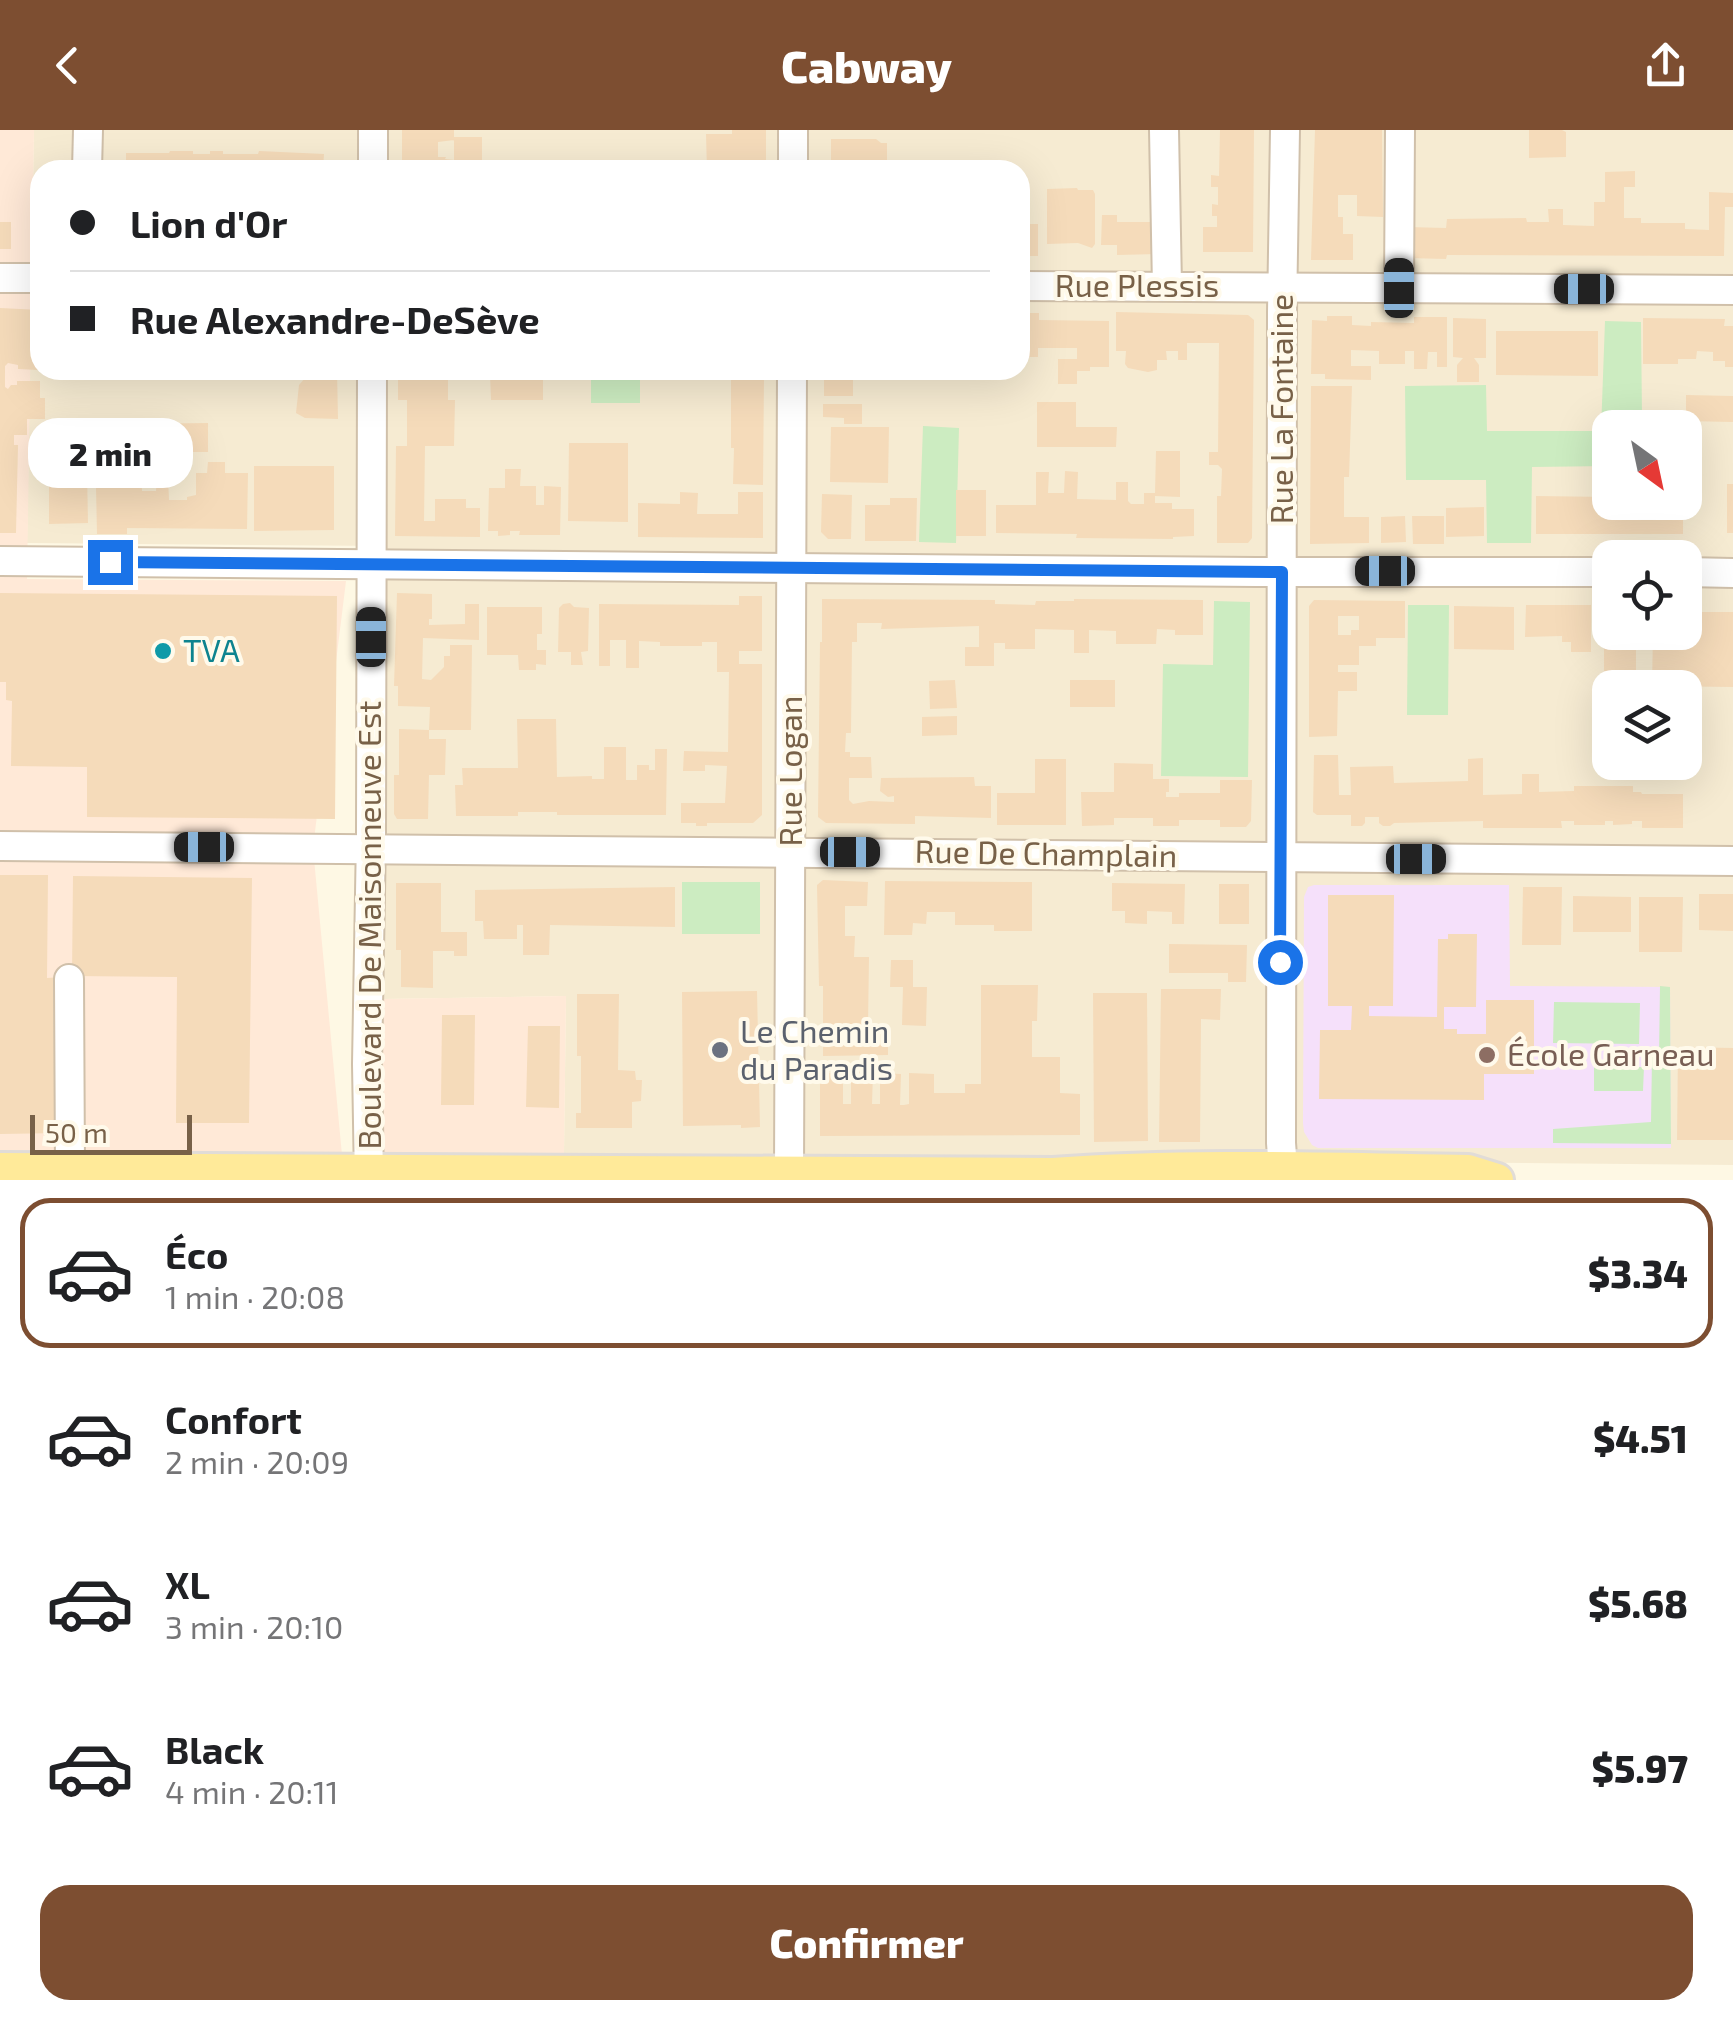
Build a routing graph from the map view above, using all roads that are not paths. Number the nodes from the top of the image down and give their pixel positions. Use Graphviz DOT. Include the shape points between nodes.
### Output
graph roads {
  1 [pos="88,130"];
  2 [pos="373,130"];
  3 [pos="793,130"];
  4 [pos="1164,130"];
  5 [pos="1285,130"];
  6 [pos="1400,130"];
  7 [pos="87,160"];
  8 [pos="373,160"];
  9 [pos="792,160"];
  10 [pos="0,278"];
  11 [pos="30,278"];
  12 [pos="1030,286"];
  13 [pos="1167,286"];
  14 [pos="1282,287"];
  15 [pos="1399,288"];
  16 [pos="1733,290"];
  17 [pos="372,380"];
  18 [pos="792,380"];
  19 [pos="0,561"];
  20 [pos="372,564"];
  21 [pos="793,567"];
  22 [pos="1282,572"];
  23 [pos="1592,572"];
  24 [pos="1702,572"];
  25 [pos="1733,573"];
  26 [pos="0,846"];
  27 [pos="370,848"];
  28 [pos="790,851"];
  29 [pos="1280,858"];
  30 [pos="1733,860"];
  31 [pos="70,979"];
  32 [pos="0,1169"];
  33 [pos="70,1169"];
  34 [pos="789,1173"];
  35 [pos="1284,1174"];
  36 [pos="369,1176"];
  37 [pos="1060,1177"];
  38 [pos="1497,1180"];
  1 -- 7 [label="street"];
  2 -- 8 [label="street"];
  3 -- 9 [label="street"];
  4 -- 13 [label="street"];
  5 -- 14 [label="street, Rue La Fontaine"];
  6 -- 15 [label="street"];
  10 -- 11 [label="street"];
  12 -- 13 [label="street, Rue Plessis"];
  13 -- 14 [label="street, Rue Plessis"];
  14 -- 15 [label="street, Rue Plessis"];
  14 -- 22 [label="street, Rue La Fontaine"];
  15 -- 16 [label="street, Rue Plessis"];
  17 -- 20 [label="street, Boulevard De Maisonneuve Est"];
  18 -- 21 [label="street, Rue Logan"];
  19 -- 20 [label="street"];
  20 -- 21 [label="street"];
  20 -- 27 [label="street, Boulevard De Maisonneuve Est"];
  21 -- 22 [label="street"];
  21 -- 28 [label="street, Rue Logan"];
  22 -- 23 [label="street"];
  22 -- 29 [label="street, Rue La Fontaine"];
  24 -- 25 [label="street"];
  26 -- 27 [label="street, Rue De Champlain"];
  27 -- 28 [label="street, Rue De Champlain"];
  27 -- 36 [label="street, Boulevard De Maisonneuve Est"];
  28 -- 29 [label="street, Rue De Champlain"];
  28 -- 34 [label="street, Rue Logan"];
  29 -- 30 [label="street, Rue De Champlain"];
  29 -- 35 [label="street, Rue La Fontaine"];
  31 -- 33 [label="street"];
  32 -- 33 [label="main road"];
  33 -- 36 [label="main road"];
  34 -- 36 [label="main road"];
  34 -- 37 [label="main road"];
  35 -- 37 [label="main road" via="1127,1169"];
  35 -- 38 [label="main road" via="1468,1171"];
}
